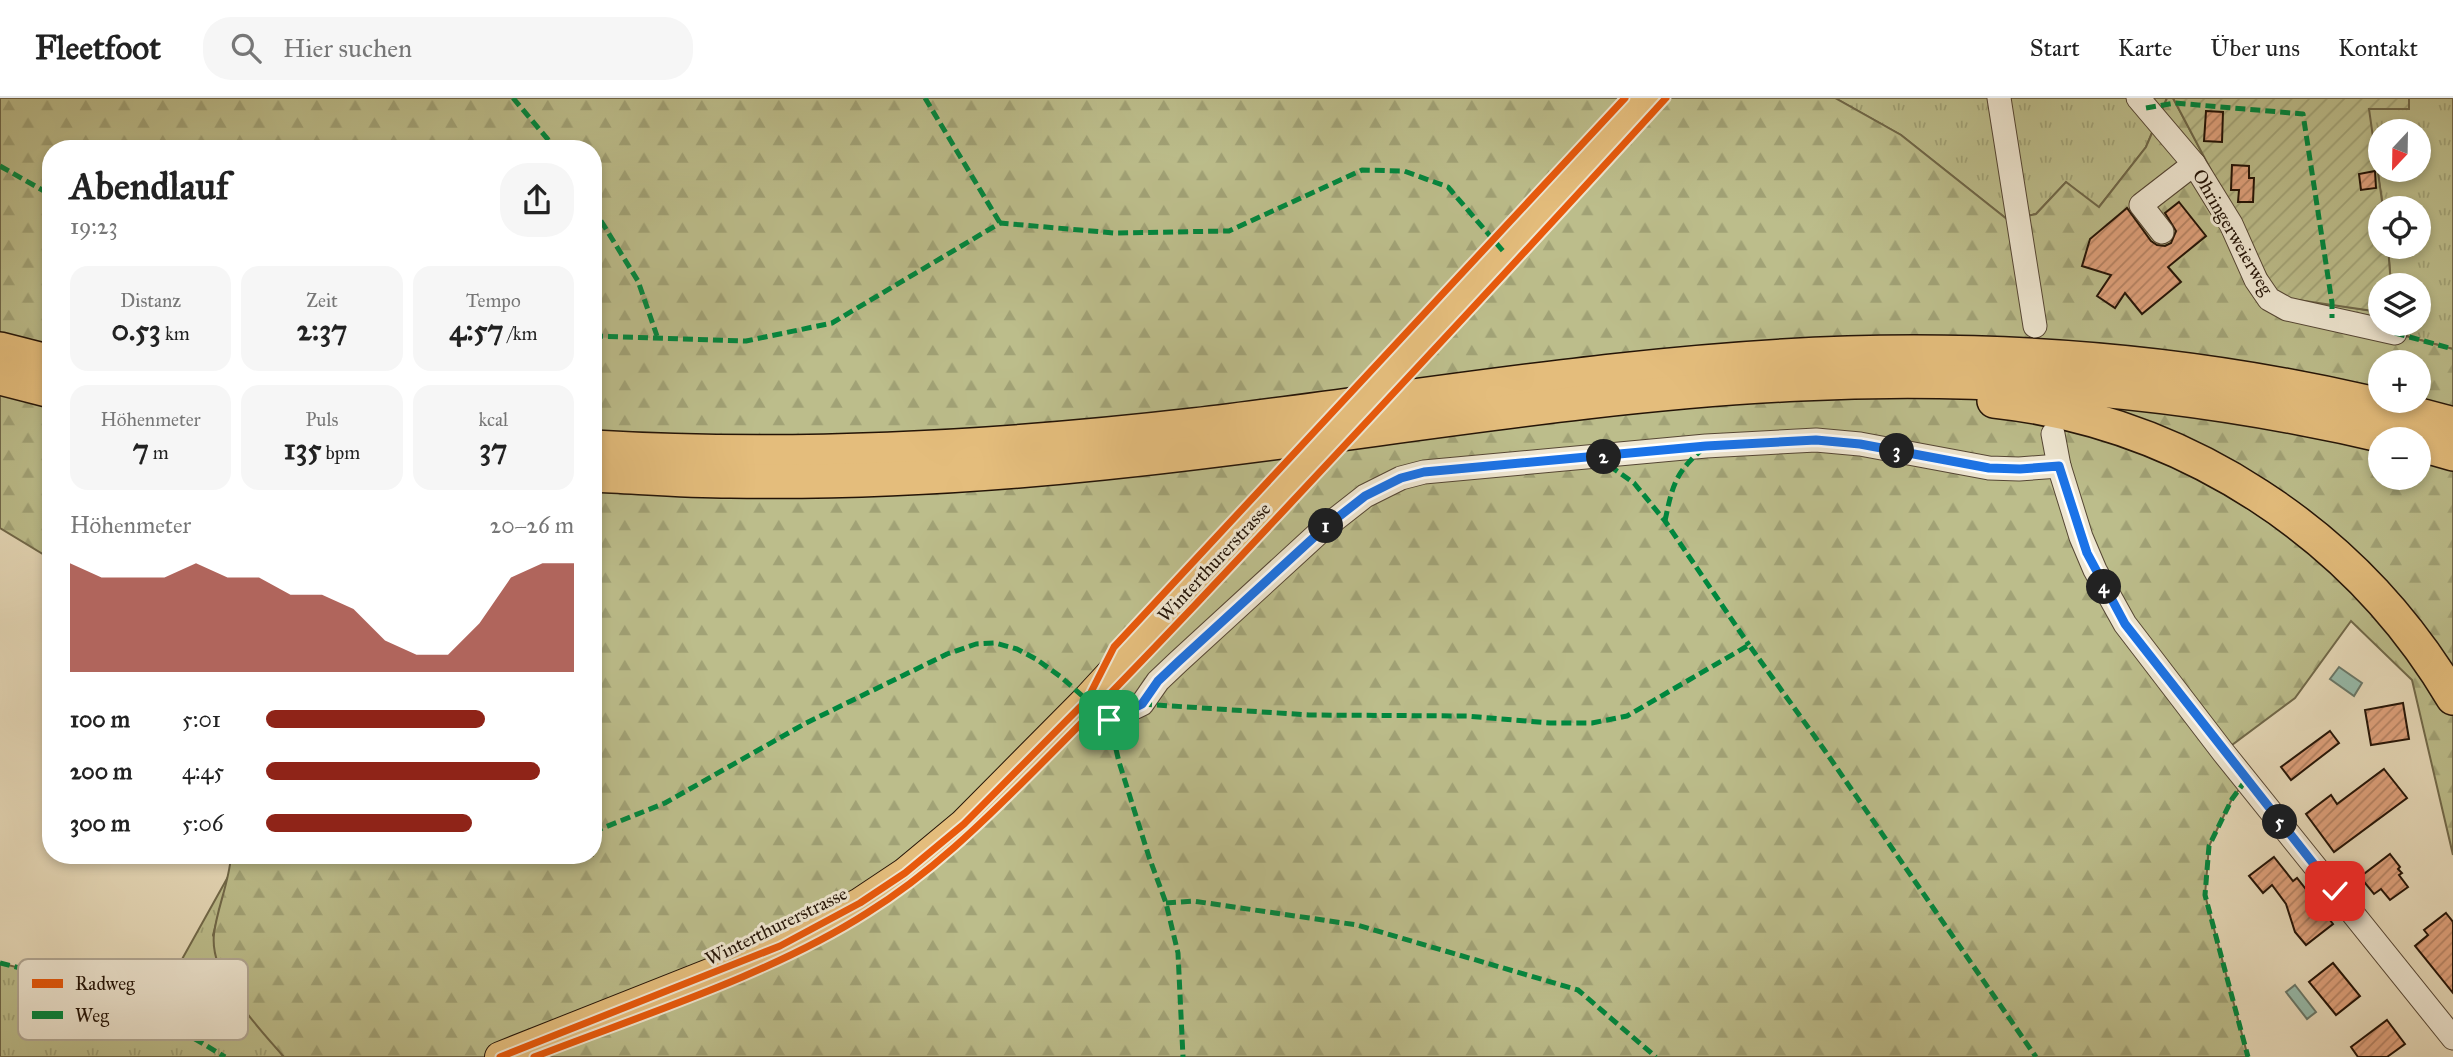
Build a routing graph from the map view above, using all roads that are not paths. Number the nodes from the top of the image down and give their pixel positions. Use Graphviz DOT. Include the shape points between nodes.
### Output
graph roads {
  1 [pos="1645,98"];
  2 [pos="1999,98"];
  3 [pos="2138,98"];
  4 [pos="2194,163"];
  5 [pos="2162,232"];
  6 [pos="2035,326"];
  7 [pos="2368,327"];
  8 [pos="0,349"];
  9 [pos="42,360"];
  10 [pos="0,378"];
  11 [pos="1863,381"];
  12 [pos="42,389"];
  13 [pos="2453,424"];
  14 [pos="2368,433"];
  15 [pos="2053,434"];
  16 [pos="602,447"];
  17 [pos="2431,448"];
  18 [pos="2453,454"];
  19 [pos="2059,466"];
  20 [pos="602,475"];
  21 [pos="2453,698"];
  22 [pos="1087,700"];
  23 [pos="2453,1038"];
  24 [pos="500,1057"];
  1 -- 22 [label="main road, Winterthurerstrasse, bridge"];
  2 -- 6 [label="street"];
  3 -- 4 [label="street, Ohringerweierweg"];
  4 -- 5 [label="street" via="2141,205"];
  4 -- 7 [label="street, Ohringerweierweg" via="2269,299 2287,309"];
  8 -- 9 [label="highway"];
  10 -- 12 [label="highway"];
  11 -- 14 [label="highway" via="2113,390 2266,411"];
  11 -- 20 [label="highway" via="1640,396 1119,462 1004,472 840,481"];
  11 -- 21 [label="highway" via="2085,419 2169,448 2234,480 2300,523 2364,580 2412,635"];
  13 -- 16 [label="highway" via="2325,393 2167,367 2035,356 1902,352 1637,368 1195,425 977,446 768,453"];
  15 -- 19 [label="street"];
  17 -- 18 [label="highway"];
  19 -- 22 [label="street" via="1989,468 1816,440 1451,469 1401,478 1365,496 1323,529 1158,681 1142,704 1109,720"];
  19 -- 23 [label="street" via="2087,553 2125,624"];
  22 -- 24 [label="main road, Winterthurerstrasse" via="964,824 860,903 780,946"];
}
